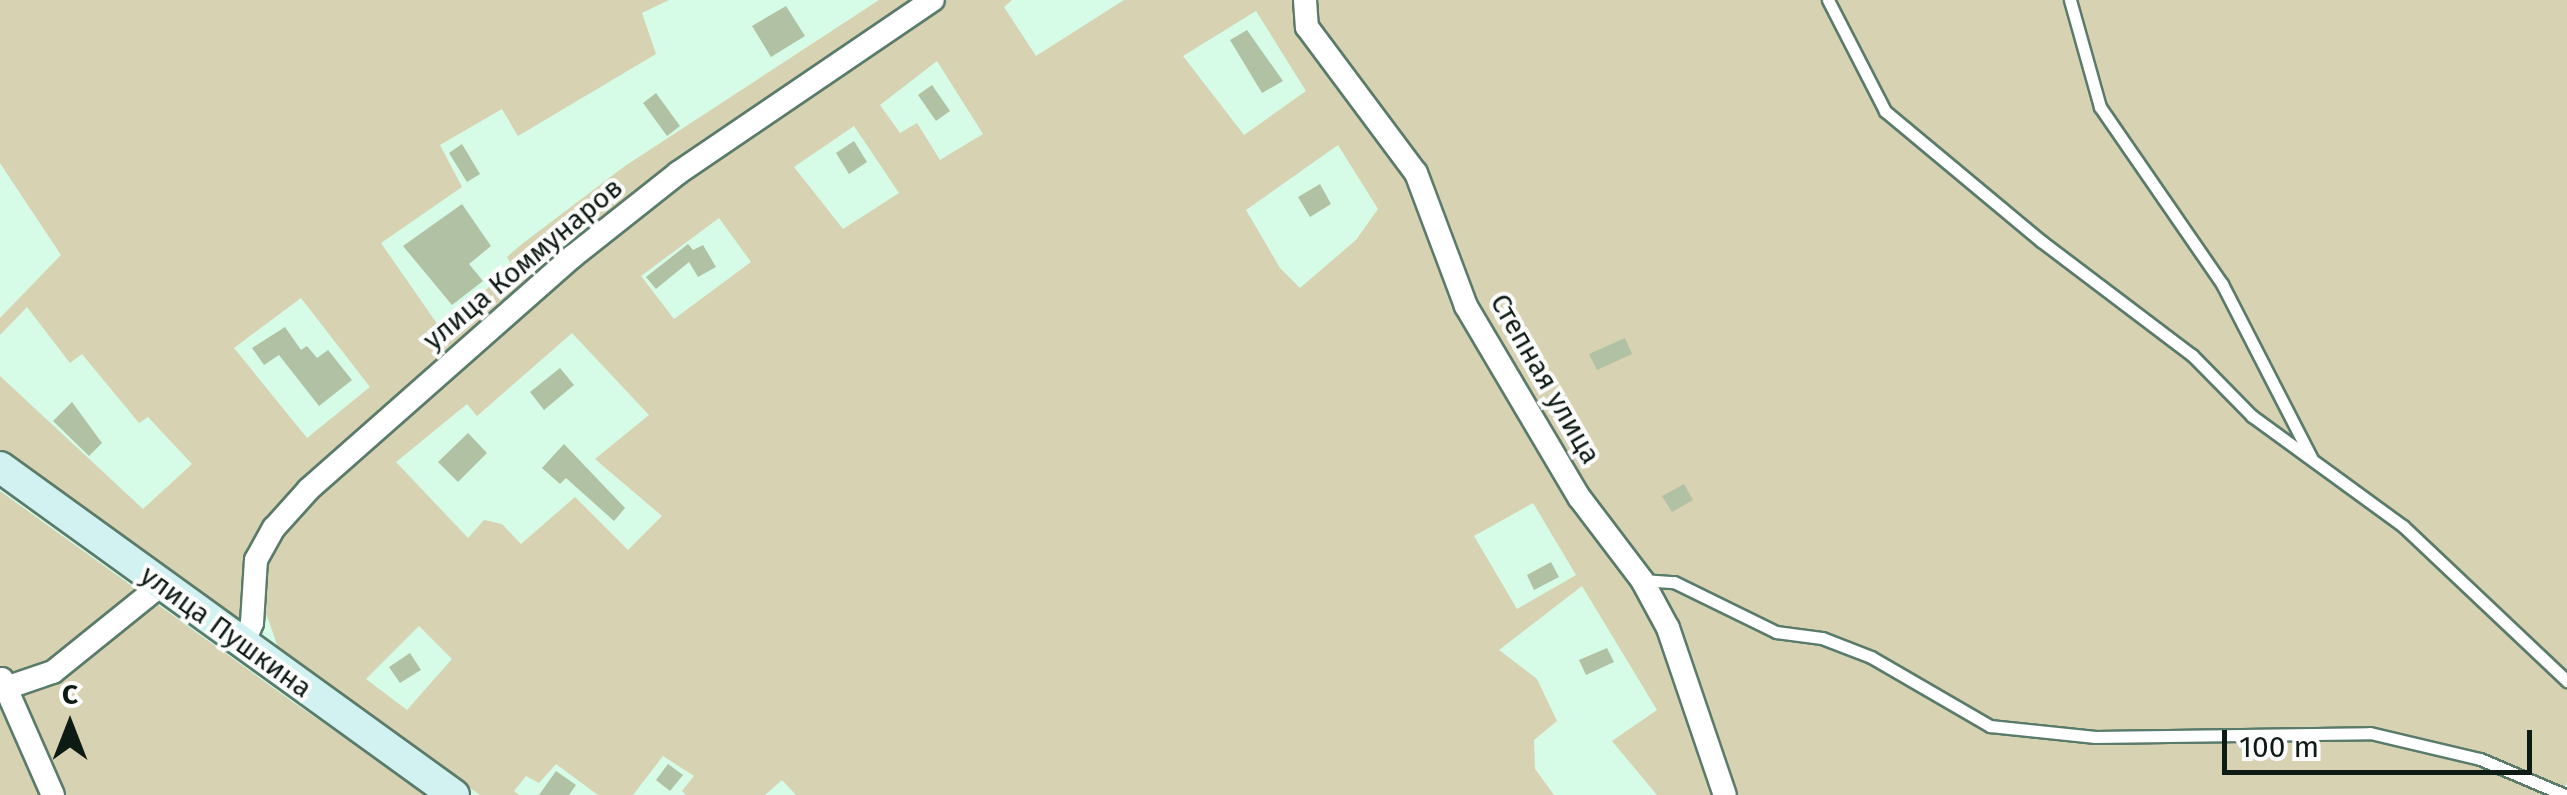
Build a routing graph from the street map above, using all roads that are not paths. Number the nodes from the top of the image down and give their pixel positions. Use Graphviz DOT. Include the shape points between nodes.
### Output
graph roads {
  1 [pos="933,0"];
  2 [pos="1305,0"];
  3 [pos="1828,0"];
  4 [pos="2070,0"];
  5 [pos="2313,461"];
  6 [pos="0,468"];
  7 [pos="1642,580"];
  8 [pos="161,586"];
  9 [pos="242,645"];
  10 [pos="2567,681"];
  11 [pos="2,685"];
  12 [pos="53,795"];
  13 [pos="454,795"];
  14 [pos="1725,795"];
  15 [pos="2564,795"];
  1 -- 9 [label="street, улица Коммунаров" via="678,173 572,257 309,489 256,560 252,623"];
  2 -- 7 [label="street, Степная улица" via="1307,27 1416,173 1466,306 1579,497"];
  3 -- 5 [label="lane" via="1885,111 2041,242 2192,355 2252,416"];
  4 -- 5 [label="lane" via="2100,107 2222,284"];
  5 -- 10 [label="lane" via="2403,526"];
  6 -- 8 [label="street, улица Пушкина"];
  7 -- 14 [label="street, Степная улица" via="1668,628"];
  7 -- 15 [label="lane" via="1674,582 1776,632 1822,638 1870,657 1990,726 2095,737 2370,733 2480,759"];
  8 -- 9 [label="street, улица Пушкина"];
  8 -- 11 [label="street" via="53,672"];
  9 -- 13 [label="street, улица Пушкина"];
  11 -- 12 [label="street"];
}
